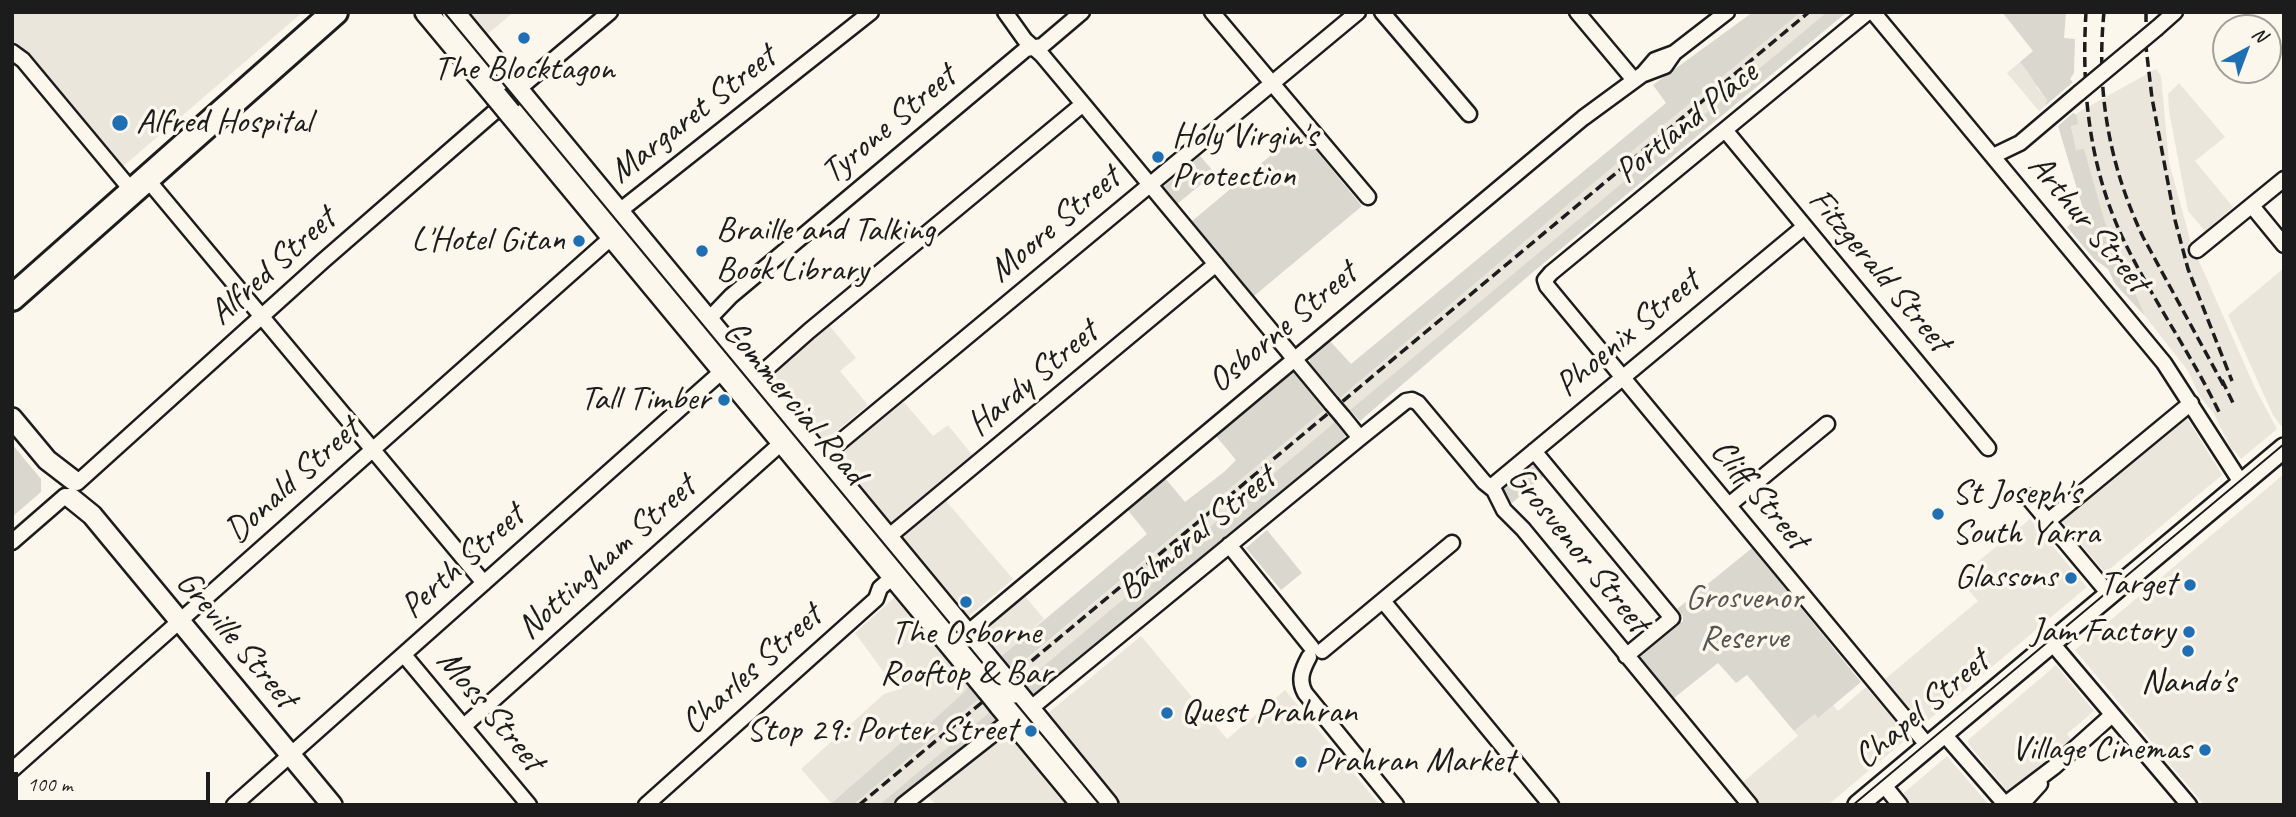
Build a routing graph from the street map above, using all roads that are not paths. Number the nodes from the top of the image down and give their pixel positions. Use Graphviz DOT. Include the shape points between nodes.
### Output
graph roads {
  1 [pos="335,12"];
  2 [pos="426,12"];
  3 [pos="453,12"];
  4 [pos="610,12"];
  5 [pos="871,12"];
  6 [pos="1005,12"];
  7 [pos="1082,12"];
  8 [pos="1212,12"];
  9 [pos="1358,12"];
  10 [pos="1382,12"];
  11 [pos="1577,12"];
  12 [pos="1727,12"];
  13 [pos="1870,12"];
  14 [pos="2175,12"];
  15 [pos="1032,47"];
  16 [pos="12,52"];
  17 [pos="1638,77"];
  18 [pos="1272,84"];
  19 [pos="508,99"];
  20 [pos="1083,104"];
  21 [pos="1469,114"];
  22 [pos="1725,130"];
  23 [pos="1993,156"];
  24 [pos="2284,179"];
  25 [pos="1150,184"];
  26 [pos="140,185"];
  27 [pos="1368,197"];
  28 [pos="2252,206"];
  29 [pos="617,213"];
  30 [pos="1804,228"];
  31 [pos="612,237"];
  32 [pos="2284,245"];
  33 [pos="2197,250"];
  34 [pos="1216,264"];
  35 [pos="1545,280"];
  36 [pos="12,298"];
  37 [pos="261,317"];
  38 [pos="708,321"];
  39 [pos="1294,359"];
  40 [pos="727,367"];
  41 [pos="1623,377"];
  42 [pos="756,378"];
  43 [pos="1412,400"];
  44 [pos="2191,403"];
  45 [pos="12,418"];
  46 [pos="1828,424"];
  47 [pos="1360,438"];
  48 [pos="787,439"];
  49 [pos="1987,448"];
  50 [pos="2284,449"];
  51 [pos="372,450"];
  52 [pos="1534,451"];
  53 [pos="822,457"];
  54 [pos="2242,484"];
  55 [pos="1491,487"];
  56 [pos="71,489"];
  57 [pos="2027,496"];
  58 [pos="1729,505"];
  59 [pos="2048,521"];
  60 [pos="887,538"];
  61 [pos="12,542"];
  62 [pos="1452,543"];
  63 [pos="1229,545"];
  64 [pos="894,576"];
  65 [pos="484,583"];
  66 [pos="2109,594"];
  67 [pos="1383,601"];
  68 [pos="180,621"];
  69 [pos="967,634"];
  70 [pos="2051,642"];
  71 [pos="1314,652"];
  72 [pos="404,655"];
  73 [pos="1626,656"];
  74 [pos="1010,701"];
  75 [pos="2112,715"];
  76 [pos="464,726"];
  77 [pos="1943,733"];
  78 [pos="1928,746"];
  79 [pos="290,754"];
  80 [pos="2054,767"];
  81 [pos="12,770"];
  82 [pos="1883,784"];
  83 [pos="2005,804"];
  84 [pos="234,805"];
  85 [pos="332,805"];
  86 [pos="529,805"];
  87 [pos="646,805"];
  88 [pos="903,805"];
  89 [pos="1083,805"];
  90 [pos="1107,805"];
  91 [pos="1396,805"];
  92 [pos="1551,805"];
  93 [pos="1750,805"];
  94 [pos="1858,805"];
  95 [pos="1900,805"];
  96 [pos="2021,805"];
  97 [pos="2189,805"];
  1 -- 26 [label="highway"];
  2 -- 19 [label="main road, Commercial Road"];
  3 -- 19 [label="main road, Commercial Road"];
  4 -- 19 [label="street, Alfred Street"];
  5 -- 29 [label="street, Margaret Street"];
  6 -- 15 [label="street"];
  7 -- 15 [label="street, Tyrone Street" via="1042,46"];
  8 -- 18 [label="street"];
  9 -- 18 [label="street, Moore Street"];
  10 -- 21 [label="street"];
  11 -- 17 [label="street"];
  12 -- 17 [label="street, Osborne Street" via="1660,69"];
  13 -- 22 [label="street, Portland Place"];
  13 -- 23 [label="street, Arthur Street"];
  14 -- 23 [label="street, bridge" via="2020,143"];
  15 -- 20 [label="street"];
  15 -- 38 [label="street, Tyrone Street" via="731,296"];
  16 -- 26 [label="street"];
  17 -- 39 [label="street, Osborne Street"];
  18 -- 25 [label="street, Moore Street"];
  18 -- 27 [label="street"];
  19 -- 29 [label="main road, Commercial Road"];
  19 -- 31 [label="main road, Commercial Road"];
  19 -- 37 [label="street, Alfred Street"];
  20 -- 25 [label="street"];
  20 -- 42 [label="street"];
  22 -- 30 [label="street, Fitzgerald Street"];
  22 -- 35 [label="street, Portland Place"];
  23 -- 44 [label="street, Arthur Street" via="2152,348"];
  24 -- 28 [label="street"];
  25 -- 34 [label="street"];
  25 -- 53 [label="street, Moore Street"];
  26 -- 36 [label="highway"];
  26 -- 37 [label="street"];
  28 -- 32 [label="street"];
  28 -- 33 [label="street"];
  29 -- 38 [label="main road, Commercial Road"];
  30 -- 41 [label="street, Phoenix Street"];
  30 -- 49 [label="street, Fitzgerald Street"];
  31 -- 40 [label="main road, Commercial Road"];
  31 -- 51 [label="street, Donald Street"];
  34 -- 39 [label="street"];
  34 -- 60 [label="street, Hardy Street"];
  35 -- 41 [label="street, Cliff Street"];
  37 -- 51 [label="street"];
  37 -- 56 [label="street, Alfred Street"];
  38 -- 42 [label="main road, Commercial Road"];
  39 -- 47 [label="street, bridge"];
  39 -- 69 [label="street, Osborne Street"];
  40 -- 48 [label="main road, Commercial Road"];
  40 -- 65 [label="street, Perth Street"];
  41 -- 52 [label="street, Phoenix Street"];
  41 -- 58 [label="street, Cliff Street"];
  42 -- 53 [label="main road, Commercial Road"];
  43 -- 47 [label="street, Balmoral Street"];
  43 -- 55 [label="street, Grosvenor Street"];
  44 -- 54 [label="street, Arthur Street"];
  44 -- 59 [label="street"];
  45 -- 56 [label="street, Greville Street"];
  46 -- 58 [label="street"];
  47 -- 63 [label="street, Balmoral Street"];
  48 -- 64 [label="main road, Commercial Road"];
  48 -- 76 [label="street, Nottingham Street"];
  50 -- 54 [label="street, Chapel Street"];
  51 -- 65 [label="street"];
  51 -- 68 [label="street, Donald Street"];
  52 -- 55 [label="street, Phoenix Street"];
  52 -- 73 [label="street" via="1672,618"];
  53 -- 60 [label="main road, Commercial Road"];
  54 -- 66 [label="street, Chapel Street"];
  55 -- 73 [label="street, Grosvenor Street" via="1504,510"];
  56 -- 61 [label="street, Alfred Street"];
  56 -- 68 [label="street, Greville Street"];
  57 -- 59 [label="street"];
  58 -- 78 [label="street, Cliff Street"];
  59 -- 66 [label="street"];
  60 -- 69 [label="main road, Commercial Road"];
  62 -- 67 [label="street"];
  63 -- 71 [label="street"];
  63 -- 74 [label="street, Balmoral Street"];
  64 -- 74 [label="main road, Commercial Road"];
  64 -- 87 [label="street, Charles Street" via="880,588 876,599"];
  65 -- 72 [label="street, Perth Street"];
  66 -- 70 [label="street, Chapel Street"];
  67 -- 71 [label="street"];
  67 -- 92 [label="street"];
  68 -- 79 [label="street, Greville Street"];
  68 -- 81 [label="street, Donald Street"];
  69 -- 74 [label="main road, Commercial Road"];
  70 -- 75 [label="street"];
  70 -- 77 [label="street, Chapel Street"];
  71 -- 91 [label="street" via="1301,675 1301,687"];
  72 -- 76 [label="street, Moss Street"];
  72 -- 79 [label="street, Perth Street"];
  73 -- 93 [label="street, Grosvenor Street"];
  74 -- 88 [label="street, Balmoral Street"];
  74 -- 89 [label="main road, Commercial Road"];
  74 -- 90 [label="main road, Commercial Road"];
  75 -- 80 [label="street"];
  75 -- 97 [label="street"];
  76 -- 86 [label="street, Moss Street"];
  77 -- 78 [label="street, Chapel Street"];
  77 -- 83 [label="street"];
  78 -- 82 [label="street, Chapel Street"];
  79 -- 84 [label="street, Perth Street"];
  79 -- 85 [label="street, Greville Street"];
  80 -- 83 [label="street"];
  80 -- 96 [label="street"];
  82 -- 94 [label="street, Chapel Street"];
  82 -- 95 [label="street"];
}
